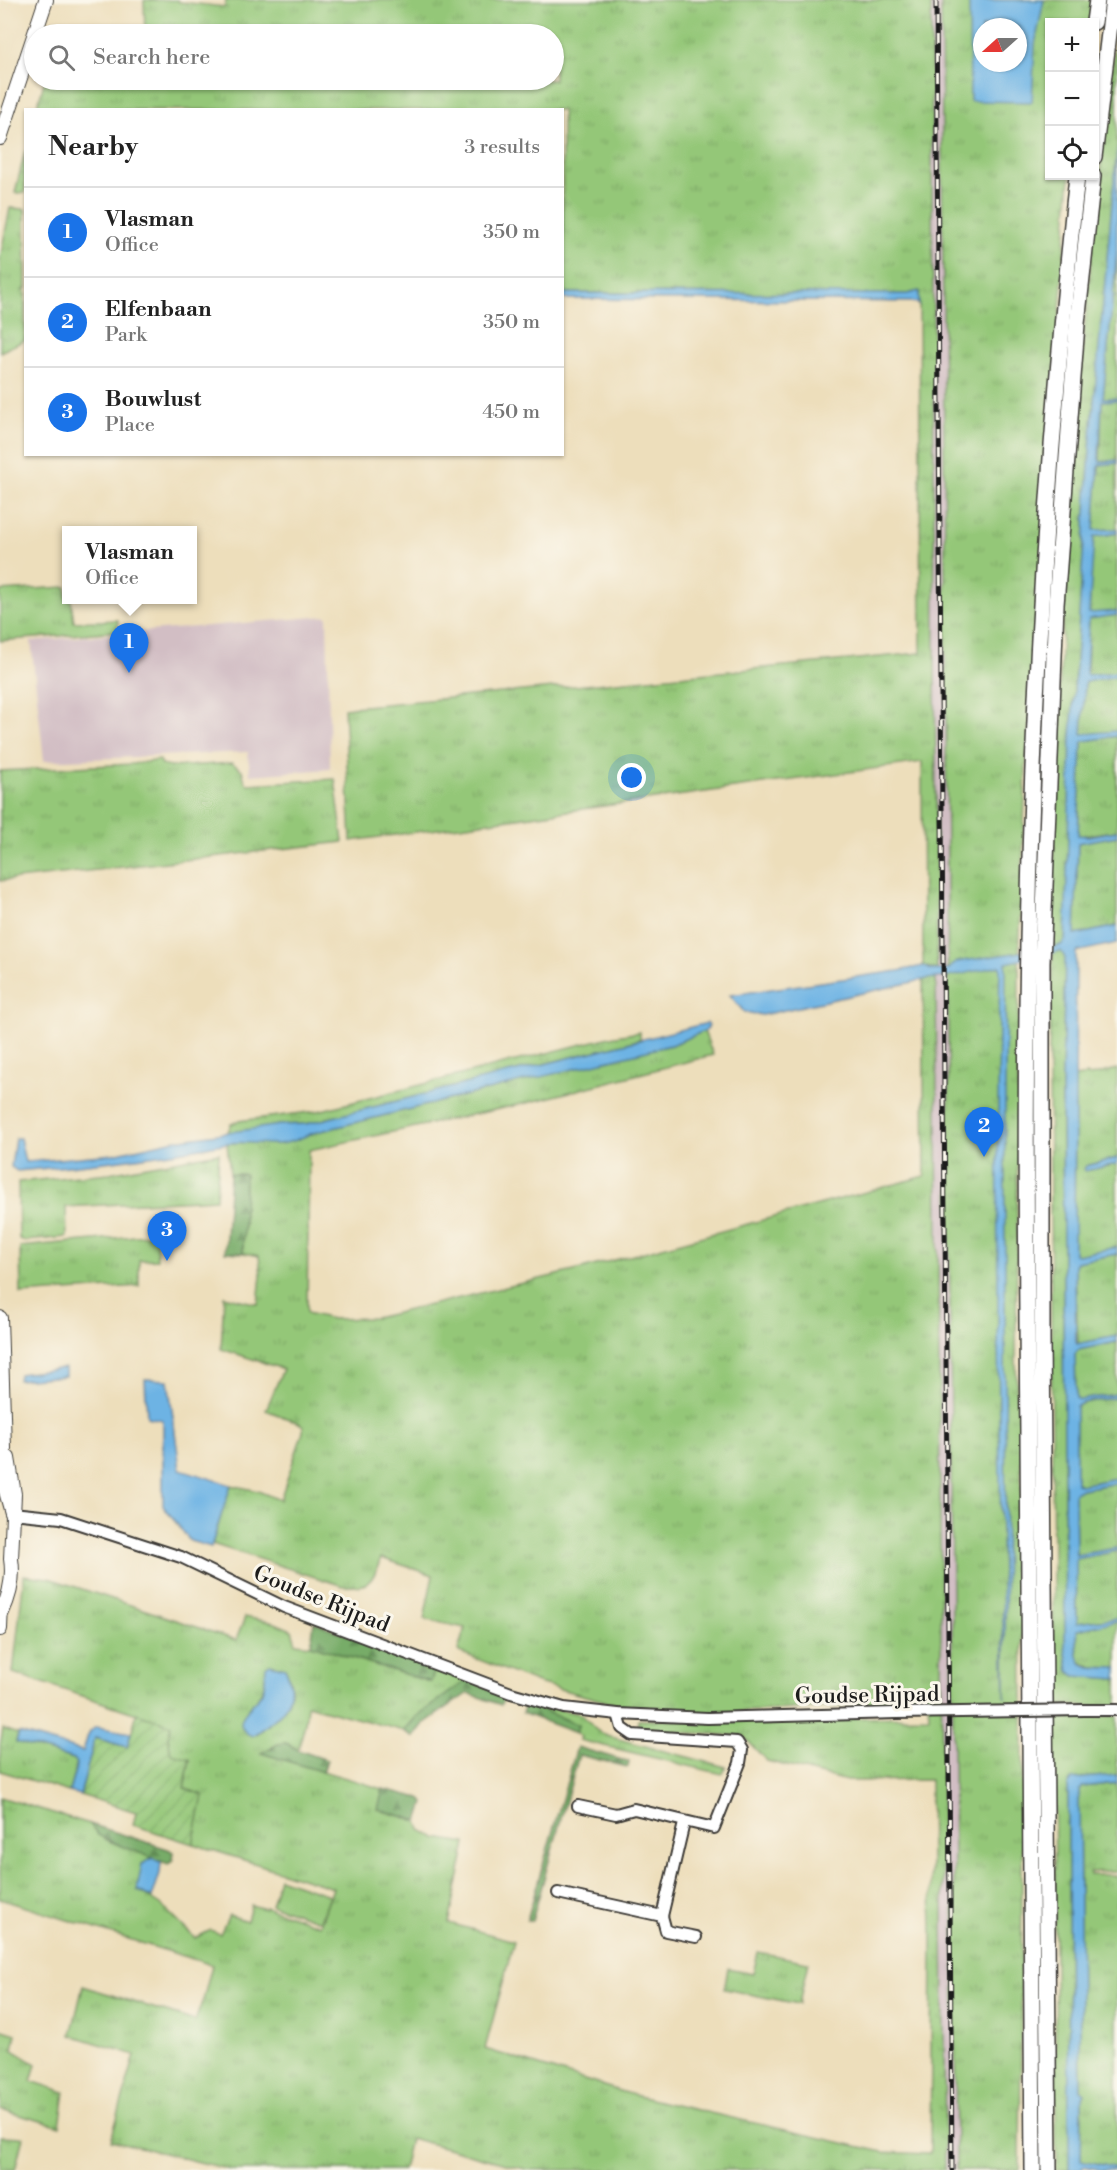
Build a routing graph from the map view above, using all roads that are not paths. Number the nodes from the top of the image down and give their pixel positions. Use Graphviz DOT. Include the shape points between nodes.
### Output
graph roads {
  1 [pos="46,0"];
  2 [pos="1097,0"];
  3 [pos="1113,0"];
  4 [pos="1095,18"];
  5 [pos="38,24"];
  6 [pos="24,66"];
  7 [pos="1099,126"];
  8 [pos="0,138"];
  9 [pos="1077,180"];
  10 [pos="1093,180"];
  11 [pos="1035,939"];
  12 [pos="1035,965"];
  13 [pos="0,1318"];
  14 [pos="12,1513"];
  15 [pos="0,1629"];
  16 [pos="1117,1710"];
  17 [pos="618,1714"];
  18 [pos="578,1806"];
  19 [pos="684,1823"];
  20 [pos="558,1893"];
  21 [pos="662,1916"];
  22 [pos="696,1937"];
  23 [pos="1033,2170"];
  24 [pos="1049,2170"];
  1 -- 5 [label="main road"];
  2 -- 4 [label="highway"];
  3 -- 7 [label="highway"];
  6 -- 8 [label="main road"];
  9 -- 11 [label="highway" via="1061,325 1041,602 1032,795"];
  10 -- 11 [label="highway" via="1077,324"];
  11 -- 12 [label="highway"];
  12 -- 23 [label="highway" via="1027,1340"];
  12 -- 24 [label="highway"];
  13 -- 14 [label="main road" via="4,1448 14,1494"];
  14 -- 15 [label="main road" via="11,1559 0,1599"];
  14 -- 17 [label="street, Goudse Rijpad" via="62,1518 181,1557 284,1607 511,1692 564,1707"];
  16 -- 17 [label="street, Goudse Rijpad, bridge" via="708,1718"];
  17 -- 19 [label="street" via="622,1728 632,1735 737,1742 742,1750 714,1828"];
  18 -- 19 [label="street" via="616,1814 634,1809"];
  19 -- 21 [label="street"];
  20 -- 21 [label="street"];
  21 -- 22 [label="street" via="666,1931"];
}
